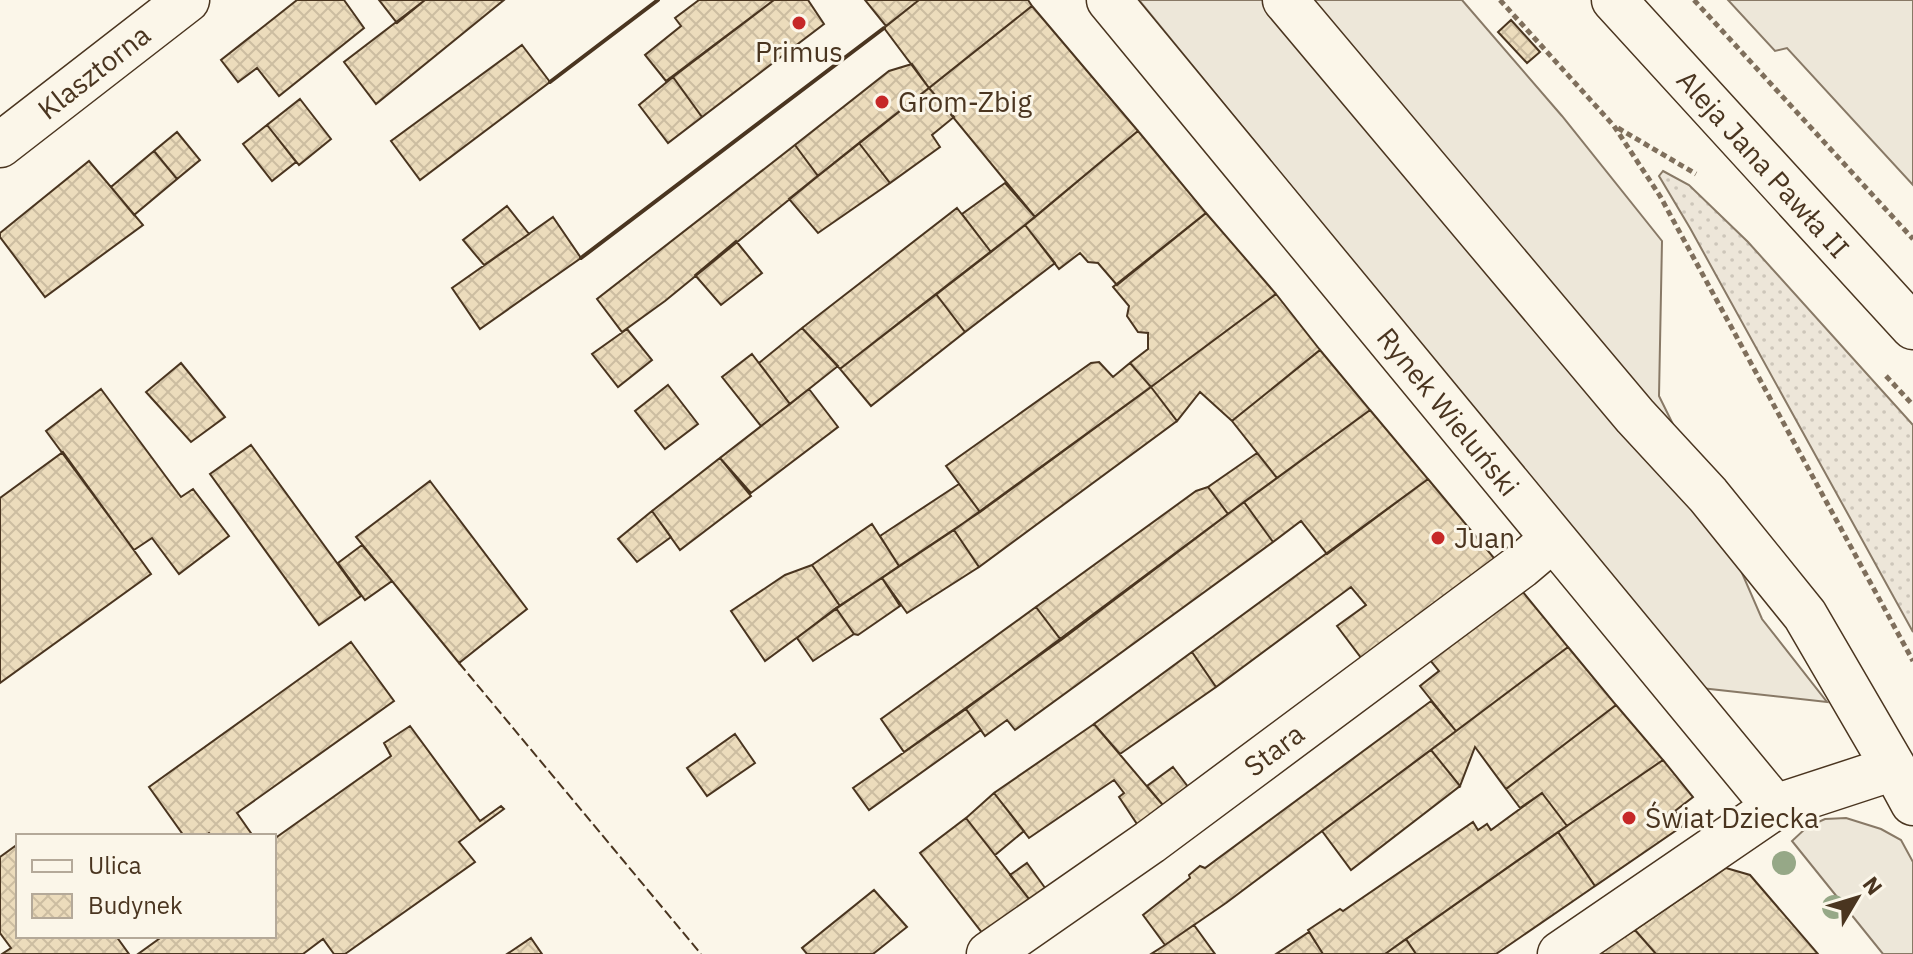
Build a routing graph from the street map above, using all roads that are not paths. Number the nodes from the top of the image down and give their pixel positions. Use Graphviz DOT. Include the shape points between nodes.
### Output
graph roads {
  1 [pos="187,0"];
  2 [pos="1109,0"];
  3 [pos="1285,0"];
  4 [pos="1614,0"];
  5 [pos="0,145"];
  6 [pos="1913,327"];
  7 [pos="1553,539"];
  8 [pos="1903,786"];
  9 [pos="1775,807"];
  10 [pos="989,954"];
  11 [pos="1560,954"];
  1 -- 5 [label="street, Klasztorna"];
  2 -- 7 [label="street, Rynek Wieluński"];
  3 -- 8 [label="street" via="1805,615"];
  4 -- 6 [label="street, Aleja Jana Pawła II"];
  7 -- 9 [label="street, Rynek Wieluński"];
  7 -- 10 [label="street, Stara" via="1163,833"];
  8 -- 9 [label="street"];
  9 -- 11 [label="street"];
}
